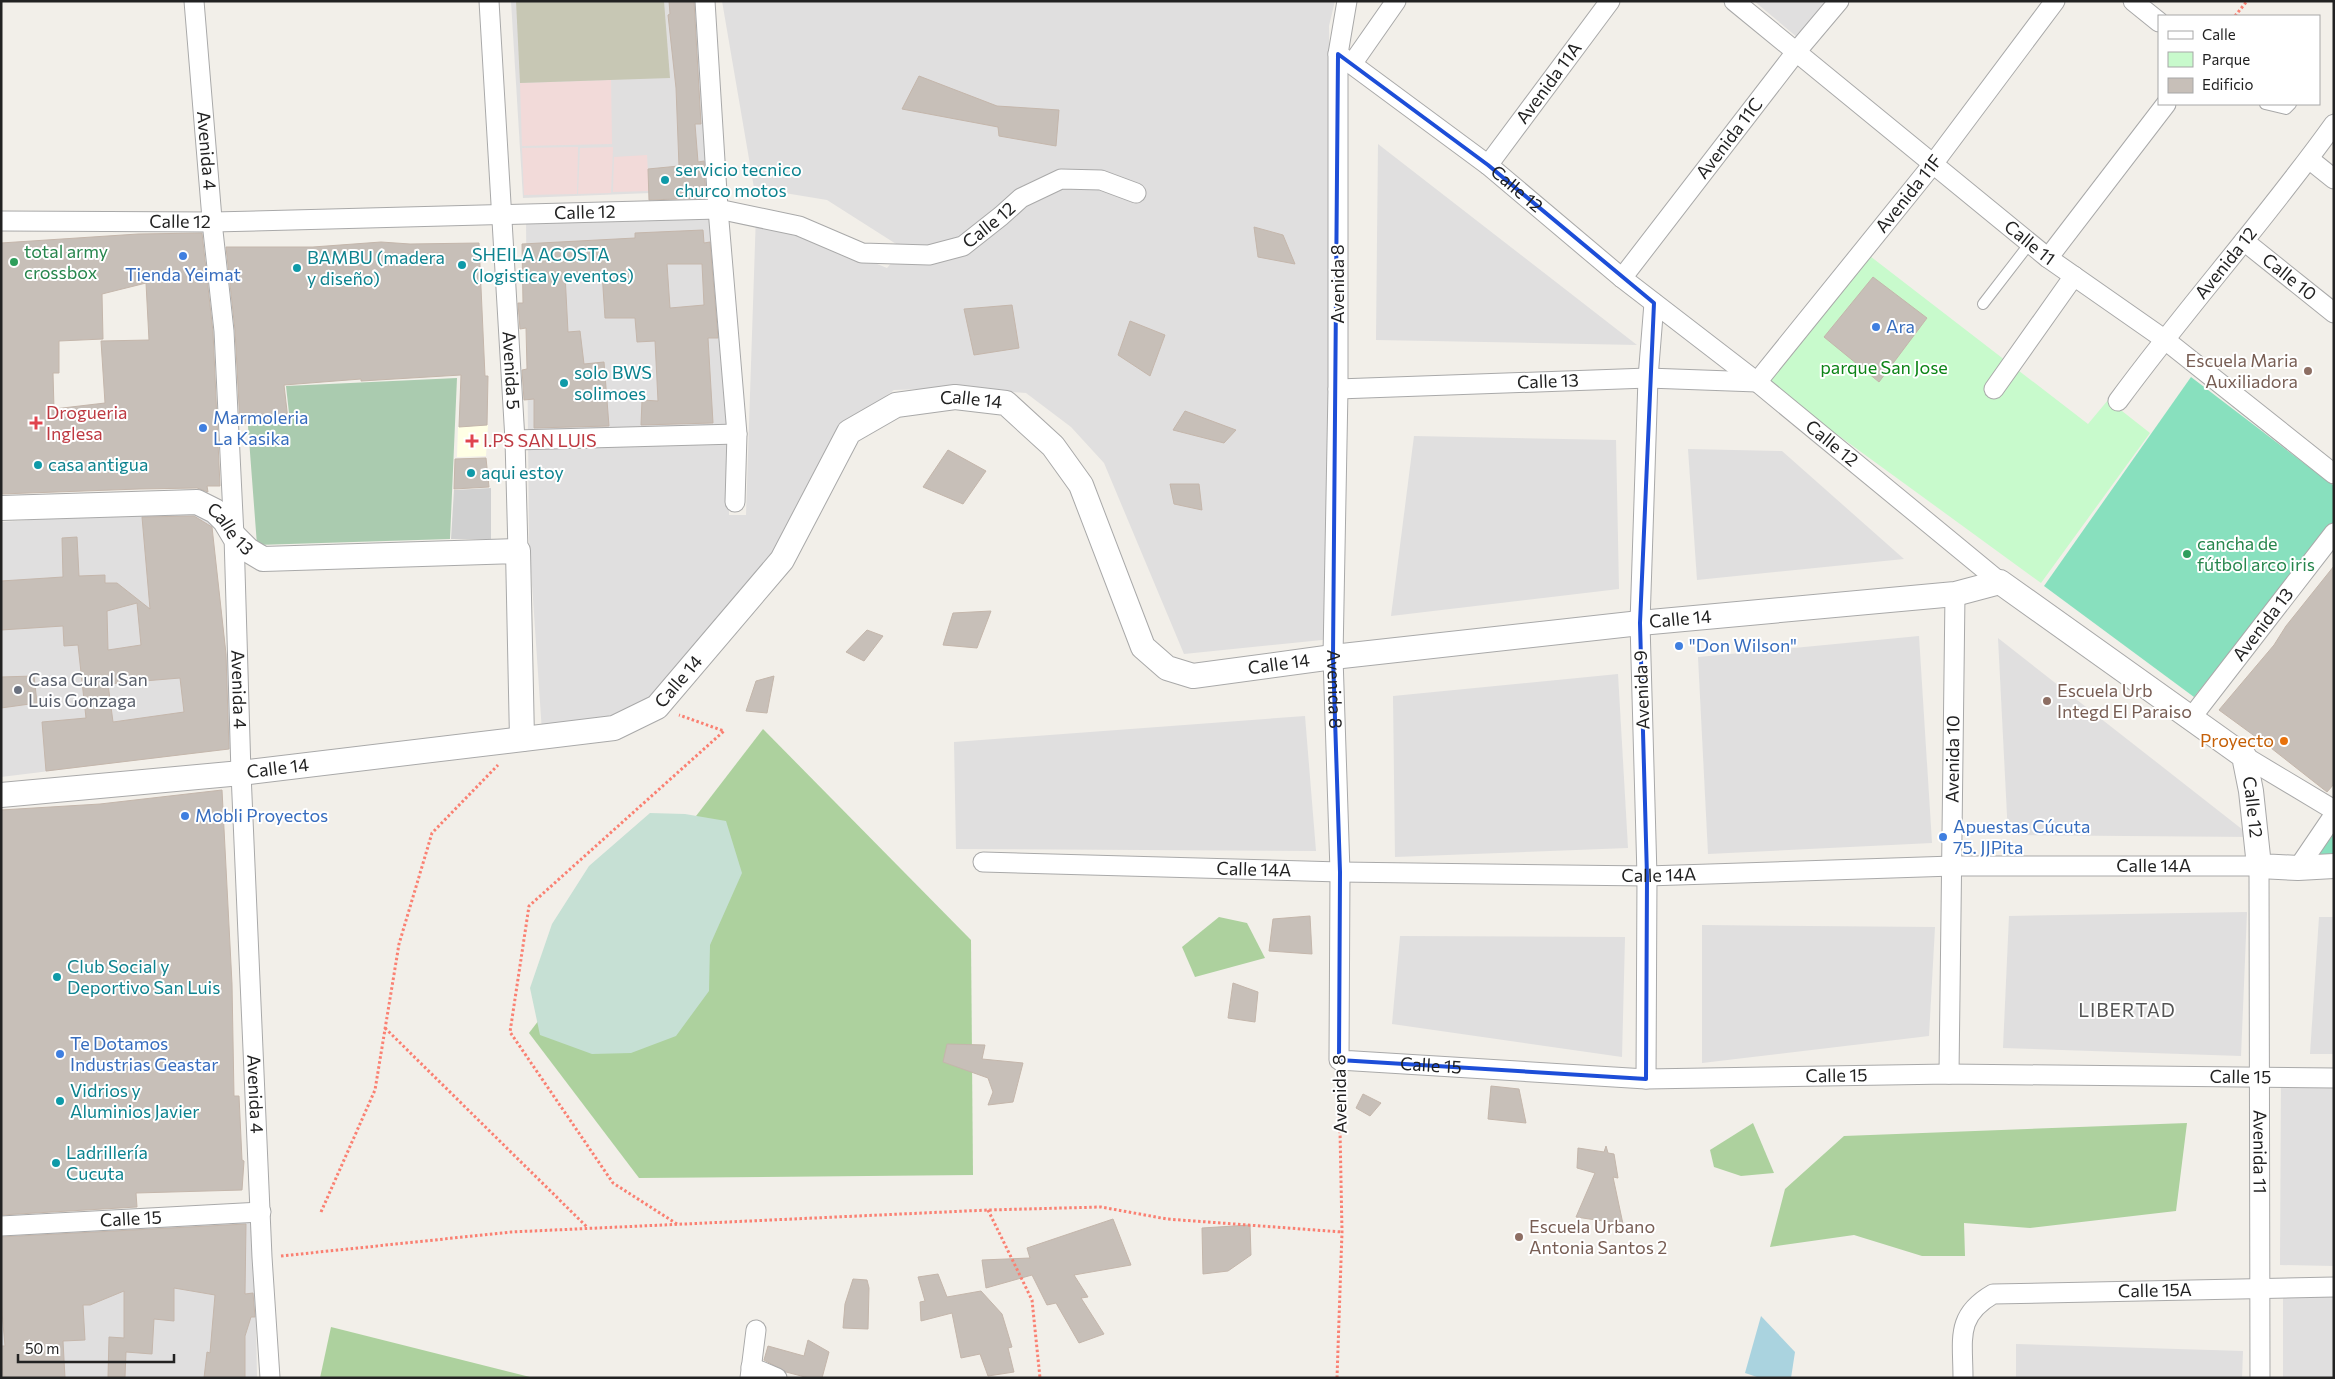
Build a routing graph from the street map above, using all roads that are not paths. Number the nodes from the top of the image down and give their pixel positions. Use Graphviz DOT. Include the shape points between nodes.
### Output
graph roads {
  1 [pos="194,1"];
  2 [pos="489,1"];
  3 [pos="705,1"];
  4 [pos="1347,1"];
  5 [pos="1396,1"];
  6 [pos="1610,1"];
  7 [pos="1734,1"];
  8 [pos="1839,1"];
  9 [pos="2055,1"];
  10 [pos="2133,1"];
  11 [pos="2158,21"];
  12 [pos="1796,52"];
  13 [pos="1345,59"];
  14 [pos="2165,105"];
  15 [pos="2269,105"];
  16 [pos="2289,105"];
  17 [pos="2334,124"];
  18 [pos="2309,159"];
  19 [pos="1933,164"];
  20 [pos="1488,165"];
  21 [pos="2334,179"];
  22 [pos="1136,193"];
  23 [pos="718,209"];
  24 [pos="503,216"];
  25 [pos="1,221"];
  26 [pos="213,222"];
  27 [pos="2244,241"];
  28 [pos="2030,243"];
  29 [pos="2048,258"];
  30 [pos="2074,276"];
  31 [pos="1622,278"];
  32 [pos="1654,303"];
  33 [pos="1983,304"];
  34 [pos="2334,313"];
  35 [pos="2164,339"];
  36 [pos="1648,378"];
  37 [pos="1757,382"];
  38 [pos="1338,389"];
  39 [pos="1994,389"];
  40 [pos="2118,402"];
  41 [pos="737,434"];
  42 [pos="515,440"];
  43 [pos="2334,474"];
  44 [pos="736,502"];
  45 [pos="1,508"];
  46 [pos="2334,533"];
  47 [pos="234,536"];
  48 [pos="518,551"];
  49 [pos="2000,582"];
  50 [pos="1956,594"];
  51 [pos="1640,623"];
  52 [pos="1333,657"];
  53 [pos="2191,718"];
  54 [pos="522,740"];
  55 [pos="2244,756"];
  56 [pos="241,773"];
  57 [pos="1,795"];
  58 [pos="2334,810"];
  59 [pos="2334,815"];
  60 [pos="983,862"];
  61 [pos="1953,866"];
  62 [pos="2259,866"];
  63 [pos="2334,866"];
  64 [pos="2298,868"];
  65 [pos="1340,872"];
  66 [pos="1647,876"];
  67 [pos="1339,1060"];
  68 [pos="1949,1074"];
  69 [pos="2260,1078"];
  70 [pos="2334,1078"];
  71 [pos="1646,1079"];
  72 [pos="261,1212"];
  73 [pos="1,1226"];
  74 [pos="2260,1287"];
  75 [pos="2334,1287"];
  76 [pos="756,1330"];
  77 [pos="750,1373"];
  78 [pos="270,1378"];
  79 [pos="777,1378"];
  80 [pos="1963,1378"];
  81 [pos="2260,1378"];
  1 -- 26 [label="street, Avenida 4"];
  2 -- 24 [label="street, Avenida 5"];
  3 -- 23 [label="street"];
  4 -- 13 [label="street, Avenida 8"];
  5 -- 13 [label="street"];
  6 -- 20 [label="street, Avenida 11A"];
  7 -- 12 [label="street, Calle 11"];
  8 -- 12 [label="street, Avenida 11C"];
  9 -- 19 [label="street, Avenida 11F"];
  10 -- 11 [label="street"];
  12 -- 19 [label="street, Calle 11"];
  12 -- 31 [label="street, Avenida 11C"];
  13 -- 20 [label="street, Calle 12"];
  13 -- 38 [label="street, Avenida 8"];
  14 -- 29 [label="street"];
  15 -- 16 [label="lane" via="2286,109"];
  17 -- 18 [label="street, Avenida 12"];
  18 -- 21 [label="street"];
  18 -- 27 [label="street, Avenida 12"];
  19 -- 28 [label="street, Calle 11"];
  19 -- 37 [label="street, Avenida 11F"];
  20 -- 31 [label="street, Calle 12"];
  22 -- 23 [label="street, Calle 12" via="1101,180 1062,179 1020,198 963,246 929,255 862,253 799,226"];
  23 -- 24 [label="street, Calle 12"];
  23 -- 41 [label="street"];
  24 -- 26 [label="street, Calle 12"];
  24 -- 42 [label="street, Avenida 5"];
  25 -- 26 [label="street, Calle 12"];
  26 -- 47 [label="street, Avenida 4" via="224,331"];
  27 -- 34 [label="street, Calle 10"];
  27 -- 35 [label="street, Avenida 12"];
  28 -- 29 [label="street, Calle 11"];
  28 -- 33 [label="lane"];
  29 -- 30 [label="street, Calle 11"];
  30 -- 35 [label="street, Calle 11"];
  30 -- 39 [label="street"];
  31 -- 32 [label="street, Calle 12"];
  32 -- 36 [label="street, Avenida 9"];
  32 -- 37 [label="street, Calle 12"];
  35 -- 40 [label="street, Avenida 12"];
  35 -- 43 [label="street, Calle 11"];
  36 -- 37 [label="street, Calle 13"];
  36 -- 38 [label="street, Calle 13"];
  36 -- 51 [label="street, Avenida 9"];
  37 -- 49 [label="street, Calle 12"];
  38 -- 52 [label="street, Avenida 8"];
  41 -- 42 [label="street"];
  41 -- 44 [label="street"];
  42 -- 48 [label="street, Avenida 5"];
  45 -- 47 [label="street, Calle 13" via="196,502 215,511"];
  46 -- 53 [label="street, Avenida 13"];
  47 -- 48 [label="street, Calle 13" via="248,550 263,558"];
  47 -- 56 [label="street, Avenida 4"];
  48 -- 54 [label="street, Avenida 5"];
  49 -- 50 [label="street, Calle 14"];
  49 -- 53 [label="street, Calle 12"];
  50 -- 51 [label="street, Calle 14"];
  50 -- 61 [label="street, Avenida 10"];
  51 -- 52 [label="street, Calle 14"];
  51 -- 66 [label="street, Avenida 9"];
  52 -- 54 [label="street, Calle 14" via="1193,676 1167,668 1143,647 1081,485 1053,446 1006,403 955,398 896,405 849,432 782,560 657,707 614,728"];
  52 -- 65 [label="street, Avenida 8"];
  53 -- 55 [label="street, Calle 12"];
  54 -- 56 [label="street, Calle 14"];
  55 -- 58 [label="street"];
  55 -- 62 [label="street, Calle 12"];
  56 -- 57 [label="street, Calle 14"];
  56 -- 72 [label="street, Avenida 4"];
  59 -- 64 [label="street"];
  60 -- 65 [label="street, Calle 14A"];
  61 -- 62 [label="street, Calle 14A"];
  61 -- 66 [label="street, Calle 14A"];
  61 -- 68 [label="street, Avenida 10"];
  62 -- 64 [label="street, Calle 14A"];
  62 -- 69 [label="street, Avenida 11"];
  63 -- 64 [label="street, Calle 14A"];
  65 -- 66 [label="street, Calle 14A"];
  65 -- 67 [label="street, Avenida 8"];
  66 -- 71 [label="street, Avenida 9"];
  67 -- 71 [label="street, Calle 15"];
  68 -- 69 [label="street, Calle 15"];
  68 -- 71 [label="street, Calle 15"];
  69 -- 70 [label="street, Calle 15"];
  69 -- 74 [label="street, Avenida 11"];
  72 -- 73 [label="street, Calle 15"];
  72 -- 78 [label="street, Avenida 4"];
  74 -- 75 [label="street, Calle 15A"];
  74 -- 80 [label="street, Calle 15A" via="1993,1294 1977,1304 1963,1326"];
  74 -- 81 [label="street, Avenida 11"];
  76 -- 77 [label="street"];
  77 -- 79 [label="street"];
}
